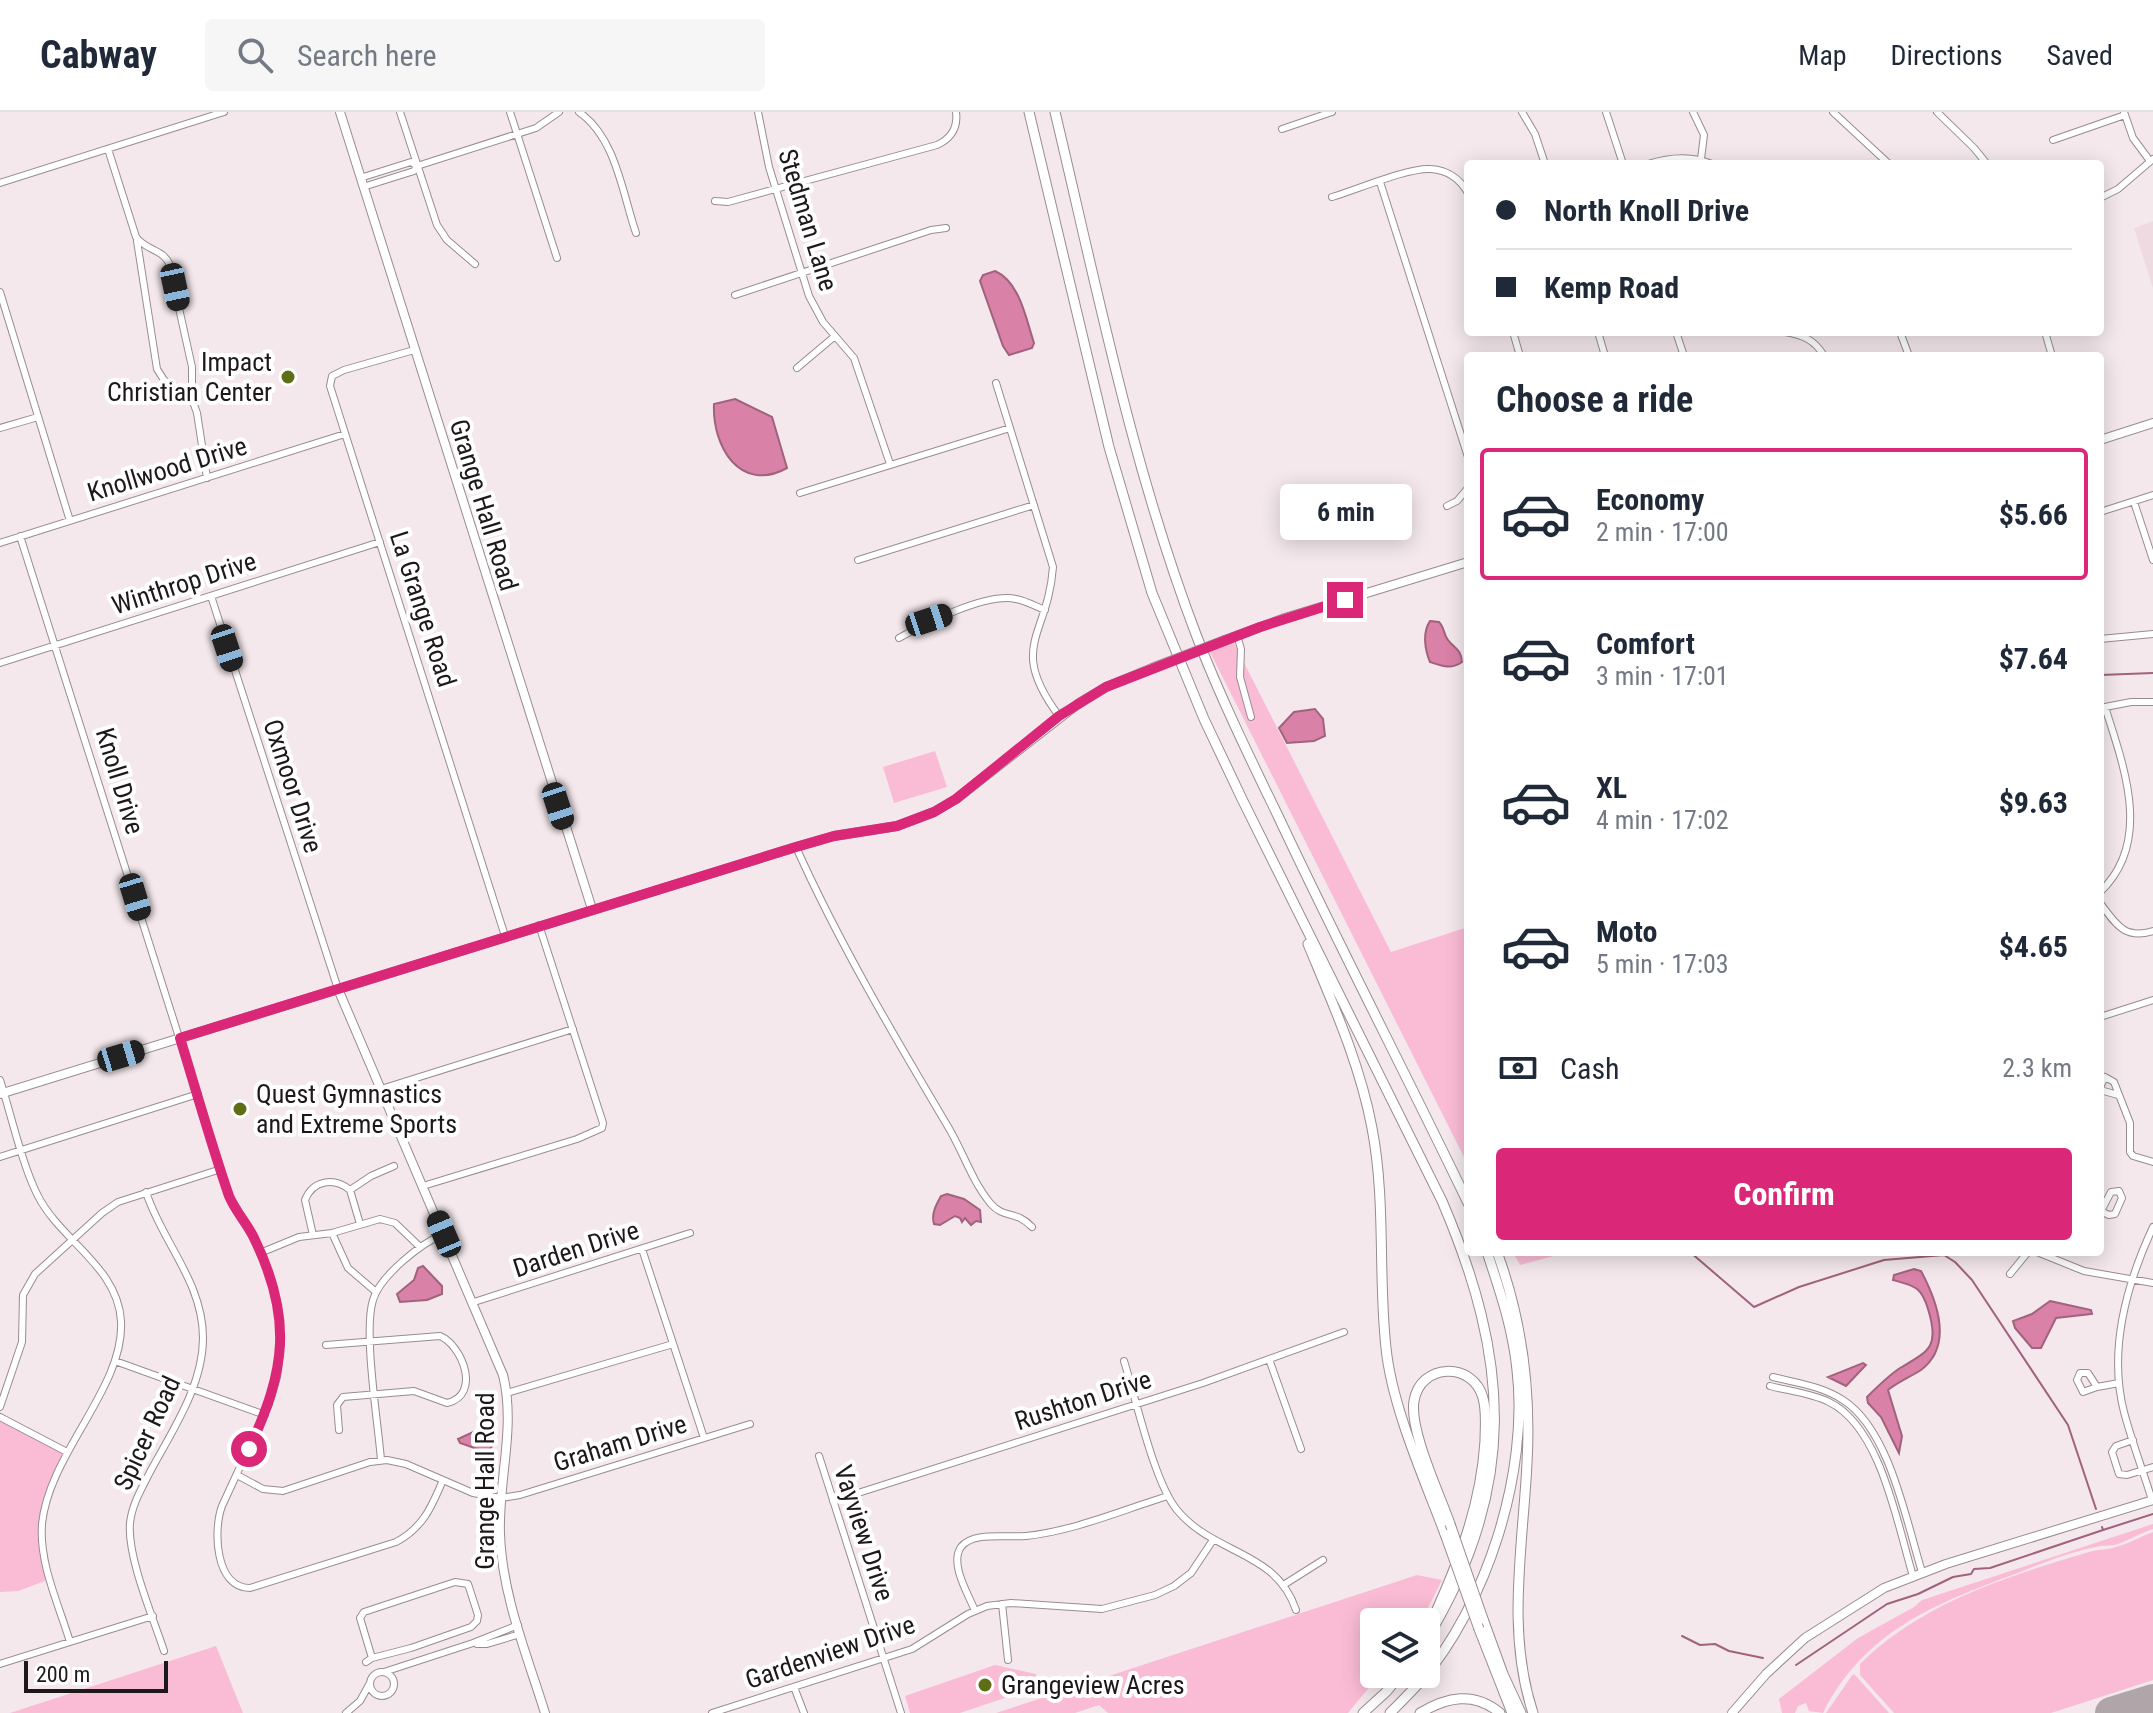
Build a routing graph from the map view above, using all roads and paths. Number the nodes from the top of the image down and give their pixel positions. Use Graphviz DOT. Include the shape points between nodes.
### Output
graph roads {
  1 [pos="224,112"];
  2 [pos="340,112"];
  3 [pos="400,112"];
  4 [pos="510,112"];
  5 [pos="559,112"];
  6 [pos="579,112"];
  7 [pos="758,112"];
  8 [pos="956,112"];
  9 [pos="1029,112"];
  10 [pos="1055,112"];
  11 [pos="1332,112"];
  12 [pos="1522,112"];
  13 [pos="1606,112"];
  14 [pos="1693,112"];
  15 [pos="1833,112"];
  16 [pos="1937,112"];
  17 [pos="2124,113"];
  18 [pos="1282,129"];
  19 [pos="517,133"];
  20 [pos="2053,140"];
  21 [pos="108,149"];
  22 [pos="1701,159"];
  23 [pos="1544,160"];
  24 [pos="1622,160"];
  25 [pos="1663,160"];
  26 [pos="1885,160"];
  27 [pos="1984,160"];
  28 [pos="2152,160"];
  29 [pos="417,166"];
  30 [pos="1380,182"];
  31 [pos="0,183"];
  32 [pos="362,183"];
  33 [pos="775,188"];
  34 [pos="1464,188"];
  35 [pos="2104,196"];
  36 [pos="1332,197"];
  37 [pos="715,201"];
  38 [pos="946,228"];
  39 [pos="636,233"];
  40 [pos="136,237"];
  41 [pos="557,258"];
  42 [pos="475,264"];
  43 [pos="802,274"];
  44 [pos="0,292"];
  45 [pos="735,295"];
  46 [pos="835,336"];
  47 [pos="1799,336"];
  48 [pos="414,350"];
  49 [pos="1822,352"];
  50 [pos="797,368"];
  51 [pos="996,383"];
  52 [pos="192,399"];
  53 [pos="38,417"];
  54 [pos="2153,423"];
  55 [pos="0,428"];
  56 [pos="1010,428"];
  57 [pos="345,434"];
  58 [pos="2104,439"];
  59 [pos="1464,444"];
  60 [pos="890,464"];
  61 [pos="207,478"];
  62 [pos="800,493"];
  63 [pos="1464,493"];
  64 [pos="2153,495"];
  65 [pos="2134,502"];
  66 [pos="1034,505"];
  67 [pos="1447,506"];
  68 [pos="2104,511"];
  69 [pos="70,521"];
  70 [pos="20,536"];
  71 [pos="380,542"];
  72 [pos="0,543"];
  73 [pos="858,560"];
  74 [pos="2153,560"];
  75 [pos="1464,563"];
  76 [pos="211,596"];
  77 [pos="1045,610"];
  78 [pos="2153,634"];
  79 [pos="1237,635"];
  80 [pos="899,638"];
  81 [pos="2104,639"];
  82 [pos="54,646"];
  83 [pos="0,663"];
  84 [pos="2153,702"];
  85 [pos="2104,708"];
  86 [pos="2104,714"];
  87 [pos="1059,716"];
  88 [pos="1251,717"];
  89 [pos="796,847"];
  90 [pos="1283,881"];
  91 [pos="2104,887"];
  92 [pos="2104,907"];
  93 [pos="592,909"];
  94 [pos="539,925"];
  95 [pos="2153,931"];
  96 [pos="505,936"];
  97 [pos="338,989"];
  98 [pos="2153,1000"];
  99 [pos="2104,1016"];
  100 [pos="573,1029"];
  101 [pos="180,1038"];
  102 [pos="2104,1079"];
  103 [pos="0,1080"];
  104 [pos="381,1089"];
  105 [pos="2104,1090"];
  106 [pos="2,1093"];
  107 [pos="198,1094"];
  108 [pos="2118,1095"];
  109 [pos="1439,1143"];
  110 [pos="22,1150"];
  111 [pos="0,1157"];
  112 [pos="2152,1163"];
  113 [pos="394,1166"];
  114 [pos="221,1169"];
  115 [pos="1464,1183"];
  116 [pos="423,1186"];
  117 [pos="350,1190"];
  118 [pos="146,1192"];
  119 [pos="1464,1195"];
  120 [pos="360,1224"];
  121 [pos="1032,1227"];
  122 [pos="2153,1227"];
  123 [pos="332,1233"];
  124 [pos="690,1233"];
  125 [pos="444,1234"];
  126 [pos="313,1235"];
  127 [pos="73,1240"];
  128 [pos="419,1246"];
  129 [pos="642,1249"];
  130 [pos="260,1253"];
  131 [pos="1464,1256"];
  132 [pos="1464,1256"];
  133 [pos="1488,1256"];
  134 [pos="1498,1256"];
  135 [pos="2025,1256"];
  136 [pos="2047,1256"];
  137 [pos="2010,1274"];
  138 [pos="2134,1280"];
  139 [pos="2153,1283"];
  140 [pos="376,1292"];
  141 [pos="474,1302"];
  142 [pos="1344,1332"];
  143 [pos="371,1341"];
  144 [pos="673,1344"];
  145 [pos="326,1345"];
  146 [pos="1269,1359"];
  147 [pos="115,1361"];
  148 [pos="1124,1361"];
  149 [pos="1773,1377"];
  150 [pos="2119,1383"];
  151 [pos="1770,1386"];
  152 [pos="2097,1387"];
  153 [pos="192,1388"];
  154 [pos="507,1393"];
  155 [pos="375,1394"];
  156 [pos="1137,1405"];
  157 [pos="0,1407"];
  158 [pos="265,1415"];
  159 [pos="0,1417"];
  160 [pos="750,1424"];
  161 [pos="339,1430"];
  162 [pos="704,1438"];
  163 [pos="2133,1440"];
  164 [pos="1301,1449"];
  165 [pos="67,1452"];
  166 [pos="819,1456"];
  167 [pos="381,1460"];
  168 [pos="2153,1467"];
  169 [pos="2143,1470"];
  170 [pos="237,1475"];
  171 [pos="443,1480"];
  172 [pos="1168,1496"];
  173 [pos="501,1498"];
  174 [pos="2153,1500"];
  175 [pos="833,1501"];
  176 [pos="1448,1529"];
  177 [pos="1213,1540"];
  178 [pos="1323,1560"];
  179 [pos="1917,1574"];
  180 [pos="1285,1584"];
  181 [pos="1002,1604"];
  182 [pos="1436,1608"];
  183 [pos="1296,1610"];
  184 [pos="975,1611"];
  185 [pos="1440,1614"];
  186 [pos="153,1616"];
  187 [pos="519,1629"];
  188 [pos="70,1642"];
  189 [pos="164,1651"];
  190 [pos="884,1658"];
  191 [pos="369,1660"];
  192 [pos="1008,1660"];
  193 [pos="0,1663"];
  194 [pos="409,1666"];
  195 [pos="384,1672"];
  196 [pos="370,1683"];
  197 [pos="393,1684"];
  198 [pos="794,1687"];
  199 [pos="1389,1688"];
  200 [pos="376,1694"];
  201 [pos="360,1701"];
  202 [pos="346,1713"];
  203 [pos="545,1713"];
  204 [pos="712,1713"];
  205 [pos="804,1713"];
  206 [pos="901,1713"];
  207 [pos="1363,1713"];
  208 [pos="1390,1713"];
  209 [pos="1420,1713"];
  210 [pos="1500,1713"];
  211 [pos="1512,1713"];
  212 [pos="1521,1713"];
  213 [pos="1533,1713"];
  214 [pos="1732,1713"];
  1 -- 21 [label="street"];
  2 -- 32 [label="main road, Grange Hall Road"];
  3 -- 29 [label="street"];
  4 -- 19 [label="street"];
  5 -- 19 [label="street"];
  6 -- 39 [label="street" via="606,143"];
  7 -- 33 [label="street, Stedman Lane"];
  8 -- 33 [label="street" via="954,130 937,145"];
  9 -- 90 [label="highway" via="1109,447 1152,593 1204,719"];
  10 -- 109 [label="highway" via="1137,458 1197,638 1334,934"];
  11 -- 18 [label="street"];
  12 -- 23 [label="street"];
  13 -- 24 [label="street"];
  14 -- 22 [label="street" via="1704,135"];
  15 -- 26 [label="street"];
  16 -- 27 [label="street"];
  17 -- 20 [label="street"];
  17 -- 28 [label="street" via="2133,138"];
  19 -- 29 [label="street"];
  19 -- 41 [label="street"];
  21 -- 31 [label="street"];
  21 -- 40 [label="street"];
  22 -- 25 [label="street"];
  28 -- 35 [label="street"];
  29 -- 32 [label="street" via="411,162"];
  29 -- 42 [label="street" via="441,233"];
  30 -- 34 [label="street" via="1422,169 1444,172"];
  30 -- 36 [label="street"];
  30 -- 59 [label="street"];
  32 -- 48 [label="main road, Grange Hall Road"];
  33 -- 37 [label="street"];
  33 -- 43 [label="street, Stedman Lane"];
  38 -- 43 [label="street"];
  40 -- 52 [label="street" via="157,369"];
  40 -- 52 [label="street" via="169,263 192,367"];
  43 -- 45 [label="street"];
  43 -- 46 [label="street, Stedman Lane" via="814,309"];
  44 -- 53 [label="street"];
  46 -- 50 [label="street"];
  46 -- 60 [label="street, Stedman Lane" via="860,370"];
  47 -- 49 [label="street"];
  48 -- 57 [label="street, La Grange Road" via="332,376 330,386"];
  48 -- 93 [label="main road, Grange Hall Road"];
  51 -- 56 [label="street"];
  52 -- 61 [label="street"];
  53 -- 55 [label="street"];
  53 -- 69 [label="street"];
  54 -- 58 [label="main road"];
  56 -- 60 [label="street"];
  56 -- 66 [label="street"];
  57 -- 61 [label="street, Knollwood Drive"];
  57 -- 71 [label="street, La Grange Road"];
  60 -- 62 [label="street"];
  61 -- 69 [label="street, Knollwood Drive"];
  63 -- 67 [label="street"];
  64 -- 65 [label="street"];
  65 -- 68 [label="street"];
  65 -- 74 [label="street"];
  66 -- 73 [label="street"];
  66 -- 77 [label="street" via="1053,567"];
  69 -- 70 [label="street, Knollwood Drive"];
  70 -- 72 [label="street, Knollwood Drive"];
  70 -- 82 [label="street, Knoll Drive"];
  71 -- 76 [label="street, Winthrop Drive"];
  71 -- 96 [label="street, La Grange Road"];
  75 -- 79 [label="main road"];
  76 -- 82 [label="street, Winthrop Drive"];
  76 -- 97 [label="street, Oxmoor Drive"];
  77 -- 80 [label="street" via="996,598 929,620"];
  77 -- 87 [label="street" via="1035,634 1033,661 1039,686"];
  78 -- 81 [label="street"];
  79 -- 87 [label="main road, bridge" via="1106,687"];
  79 -- 88 [label="street" via="1240,677"];
  82 -- 83 [label="street, Winthrop Drive"];
  82 -- 101 [label="street, Knoll Drive"];
  84 -- 85 [label="street"];
  86 -- 91 [label="street" via="2130,787 2134,815 2127,853"];
  87 -- 89 [label="main road" via="934,812 897,826"];
  89 -- 93 [label="main road"];
  89 -- 121 [label="street" via="850,958 952,1132 974,1181 997,1210 1019,1215"];
  90 -- 131 [label="highway"];
  90 -- 176 [label="highway" via="1348,1042 1368,1107 1379,1179 1389,1367 1405,1423"];
  92 -- 95 [label="street" via="2126,931"];
  93 -- 94 [label="main road"];
  94 -- 96 [label="main road"];
  94 -- 100 [label="street"];
  96 -- 97 [label="main road"];
  97 -- 101 [label="main road"];
  97 -- 104 [label="main road, Grange Hall Road"];
  98 -- 99 [label="street"];
  100 -- 104 [label="street"];
  100 -- 116 [label="street" via="602,1128"];
  101 -- 106 [label="main road"];
  101 -- 107 [label="street, Knoll Drive"];
  102 -- 108 [label="street" via="2114,1082"];
  103 -- 106 [label="street"];
  104 -- 116 [label="main road, Grange Hall Road"];
  105 -- 108 [label="street"];
  106 -- 110 [label="street"];
  107 -- 110 [label="street"];
  107 -- 114 [label="street, Knoll Drive"];
  108 -- 112 [label="street" via="2130,1123 2130,1152"];
  109 -- 115 [label="highway"];
  109 -- 119 [label="highway"];
  110 -- 111 [label="street"];
  110 -- 127 [label="street" via="38,1196"];
  113 -- 117 [label="street"];
  114 -- 118 [label="street"];
  114 -- 130 [label="street, Knoll Drive"];
  116 -- 125 [label="main road, Grange Hall Road"];
  117 -- 120 [label="street"];
  117 -- 126 [label="street" via="329,1182 309,1191 305,1200"];
  118 -- 127 [label="street" via="111,1206"];
  118 -- 153 [label="street, Spicer Road" via="185,1268 200,1312 203,1347"];
  120 -- 123 [label="street"];
  120 -- 128 [label="street" via="380,1219 395,1223"];
  122 -- 138 [label="street"];
  123 -- 126 [label="street"];
  123 -- 140 [label="street" via="348,1268"];
  124 -- 129 [label="street, Darden Drive"];
  125 -- 128 [label="street"];
  125 -- 141 [label="main road, Grange Hall Road"];
  126 -- 130 [label="street"];
  127 -- 147 [label="street" via="115,1294 121,1329"];
  127 -- 157 [label="street" via="35,1274 25,1291 22,1342"];
  128 -- 140 [label="street"];
  129 -- 141 [label="street, Darden Drive"];
  129 -- 144 [label="street"];
  130 -- 158 [label="street, Knoll Drive" via="276,1296 280,1328 277,1377"];
  132 -- 185 [label="highway" via="1490,1343 1494,1442 1490,1479 1471,1545"];
  133 -- 208 [label="highway" via="1510,1322 1518,1372 1507,1504 1469,1608 1421,1681"];
  134 -- 213 [label="highway" via="1516,1311 1526,1374 1527,1460 1517,1613"];
  135 -- 137 [label="street"];
  136 -- 138 [label="street" via="2084,1271"];
  138 -- 139 [label="street"];
  138 -- 150 [label="street" via="2121,1324"];
  140 -- 143 [label="street"];
  141 -- 154 [label="main road, Grange Hall Road"];
  142 -- 146 [label="street, Rushton Drive"];
  143 -- 145 [label="street"];
  143 -- 155 [label="street"];
  143 -- 155 [label="street" via="444,1337 454,1347 467,1385 451,1403 414,1391"];
  144 -- 154 [label="street"];
  144 -- 162 [label="street"];
  146 -- 156 [label="street, Rushton Drive"];
  146 -- 164 [label="street"];
  147 -- 153 [label="street"];
  147 -- 165 [label="street"];
  148 -- 156 [label="street"];
  149 -- 179 [label="street" via="1829,1392 1871,1426 1886,1456"];
  150 -- 152 [label="street"];
  150 -- 163 [label="street"];
  151 -- 179 [label="street" via="1820,1397 1857,1424 1877,1458"];
  153 -- 158 [label="street"];
  153 -- 186 [label="street, Spicer Road" via="131,1517 132,1546"];
  154 -- 173 [label="main road, Grange Hall Road"];
  155 -- 161 [label="street" via="340,1399"];
  155 -- 167 [label="street"];
  156 -- 172 [label="street"];
  156 -- 175 [label="street, Rushton Drive"];
  158 -- 170 [label="street, Knoll Drive"];
  159 -- 165 [label="street"];
  160 -- 162 [label="street, Graham Drive"];
  162 -- 173 [label="street, Graham Drive"];
  163 -- 169 [label="street"];
  163 -- 169 [label="street" via="2116,1446 2112,1455 2121,1475"];
  165 -- 188 [label="street" via="46,1502 42,1533"];
  166 -- 175 [label="street, Vayview Drive"];
  167 -- 170 [label="street" via="283,1491 263,1489"];
  167 -- 171 [label="street"];
  168 -- 169 [label="street"];
  169 -- 174 [label="street"];
  170 -- 171 [label="street, Knoll Drive" via="220,1511 216,1535 226,1575 240,1587 404,1538 425,1518"];
  171 -- 173 [label="street"];
  172 -- 177 [label="street" via="1189,1523"];
  172 -- 184 [label="street" via="1052,1531 967,1542 957,1562"];
  173 -- 187 [label="main road, Grange Hall Road" via="502,1563"];
  174 -- 179 [label="main road"];
  175 -- 190 [label="street, Vayview Drive"];
  176 -- 182 [label="highway" via="1414,1411 1422,1383 1448,1371 1468,1376 1482,1393 1484,1452 1467,1538"];
  176 -- 211 [label="highway, bridge"];
  176 -- 212 [label="highway, bridge"];
  177 -- 180 [label="street" via="1269,1569"];
  177 -- 181 [label="street, Gardenview Drive" via="1183,1580 1137,1602 1083,1609"];
  178 -- 180 [label="street"];
  179 -- 214 [label="main road" via="1866,1598 1805,1638"];
  180 -- 183 [label="street"];
  181 -- 184 [label="street, Gardenview Drive"];
  181 -- 192 [label="street"];
  184 -- 190 [label="street, Gardenview Drive" via="923,1644"];
  186 -- 188 [label="street"];
  186 -- 189 [label="street, Spicer Road"];
  187 -- 194 [label="street"];
  187 -- 203 [label="main road, Grange Hall Road"];
  188 -- 193 [label="street"];
  190 -- 198 [label="street, Gardenview Drive"];
  190 -- 206 [label="street, Vayview Drive"];
  191 -- 191 [label="street" via="471,1627 478,1615 468,1584 455,1582 364,1612 360,1618"];
  194 -- 195 [label="street"];
  194 -- 197 [label="street"];
  195 -- 196 [label="street"];
  195 -- 197 [label="street"];
  196 -- 200 [label="street"];
  196 -- 201 [label="street"];
  197 -- 200 [label="street" via="387,1694"];
  198 -- 204 [label="street, Gardenview Drive"];
  198 -- 205 [label="street"];
  199 -- 207 [label="highway"];
  200 -- 201 [label="street"];
  201 -- 202 [label="street"];
  209 -- 210 [label="highway" via="1460,1698"];
}
